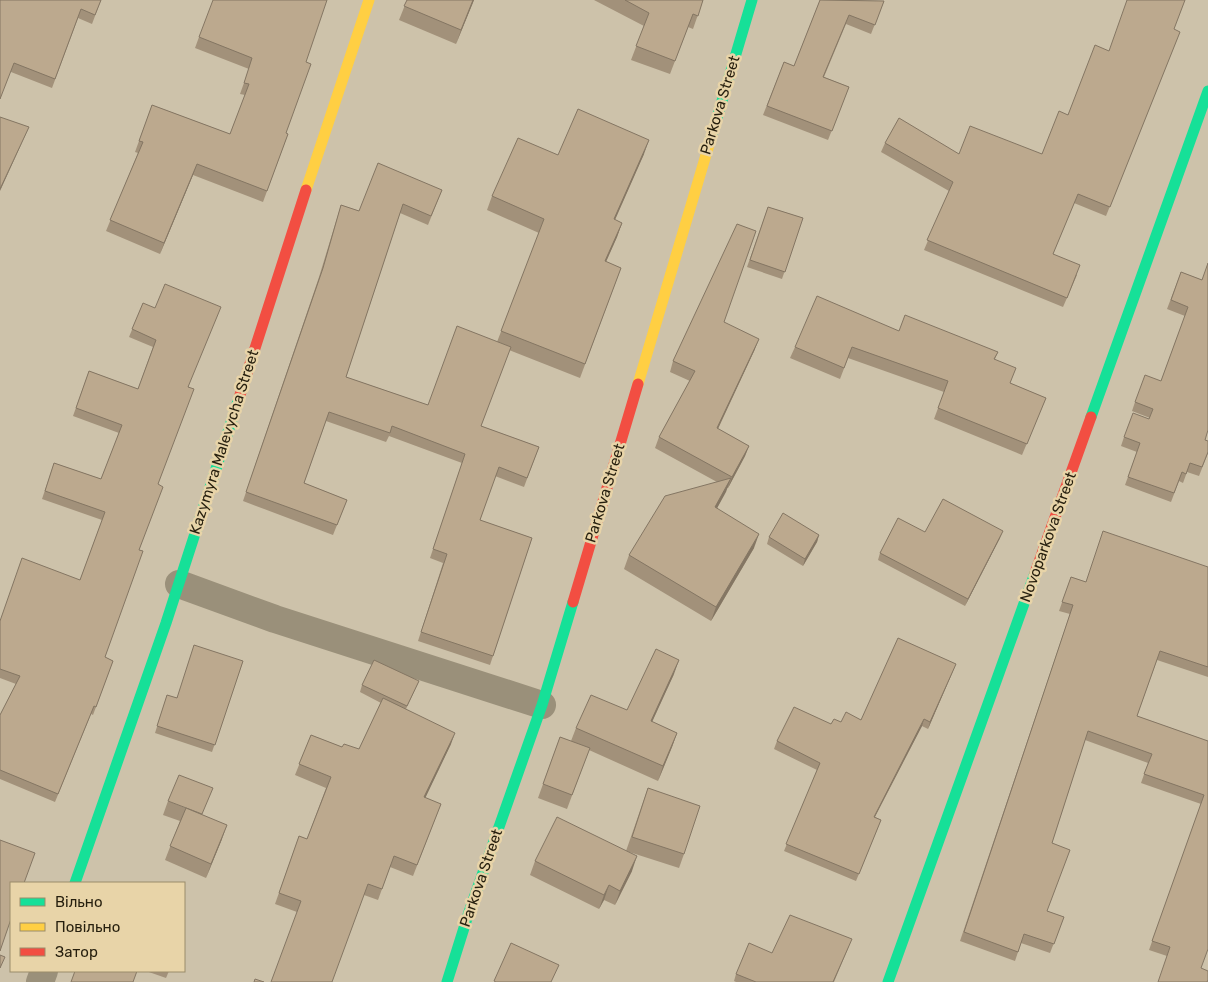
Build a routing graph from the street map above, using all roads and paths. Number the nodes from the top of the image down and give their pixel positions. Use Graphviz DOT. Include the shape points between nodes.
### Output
graph roads {
  1 [pos="369,0"];
  2 [pos="752,0"];
  3 [pos="1208,91"];
  4 [pos="179,584"];
  5 [pos="542,706"];
  6 [pos="75,882"];
  7 [pos="447,982"];
  8 [pos="888,982"];
  1 -- 4 [label="street, Kazymyra Malevycha Street"];
  2 -- 5 [label="street, Parkova Street"];
  3 -- 8 [label="street, Novoparkova Street"];
  4 -- 5 [label="street"];
  4 -- 6 [label="street, Kazymyra Malevycha Street"];
  5 -- 7 [label="street, Parkova Street"];
}
